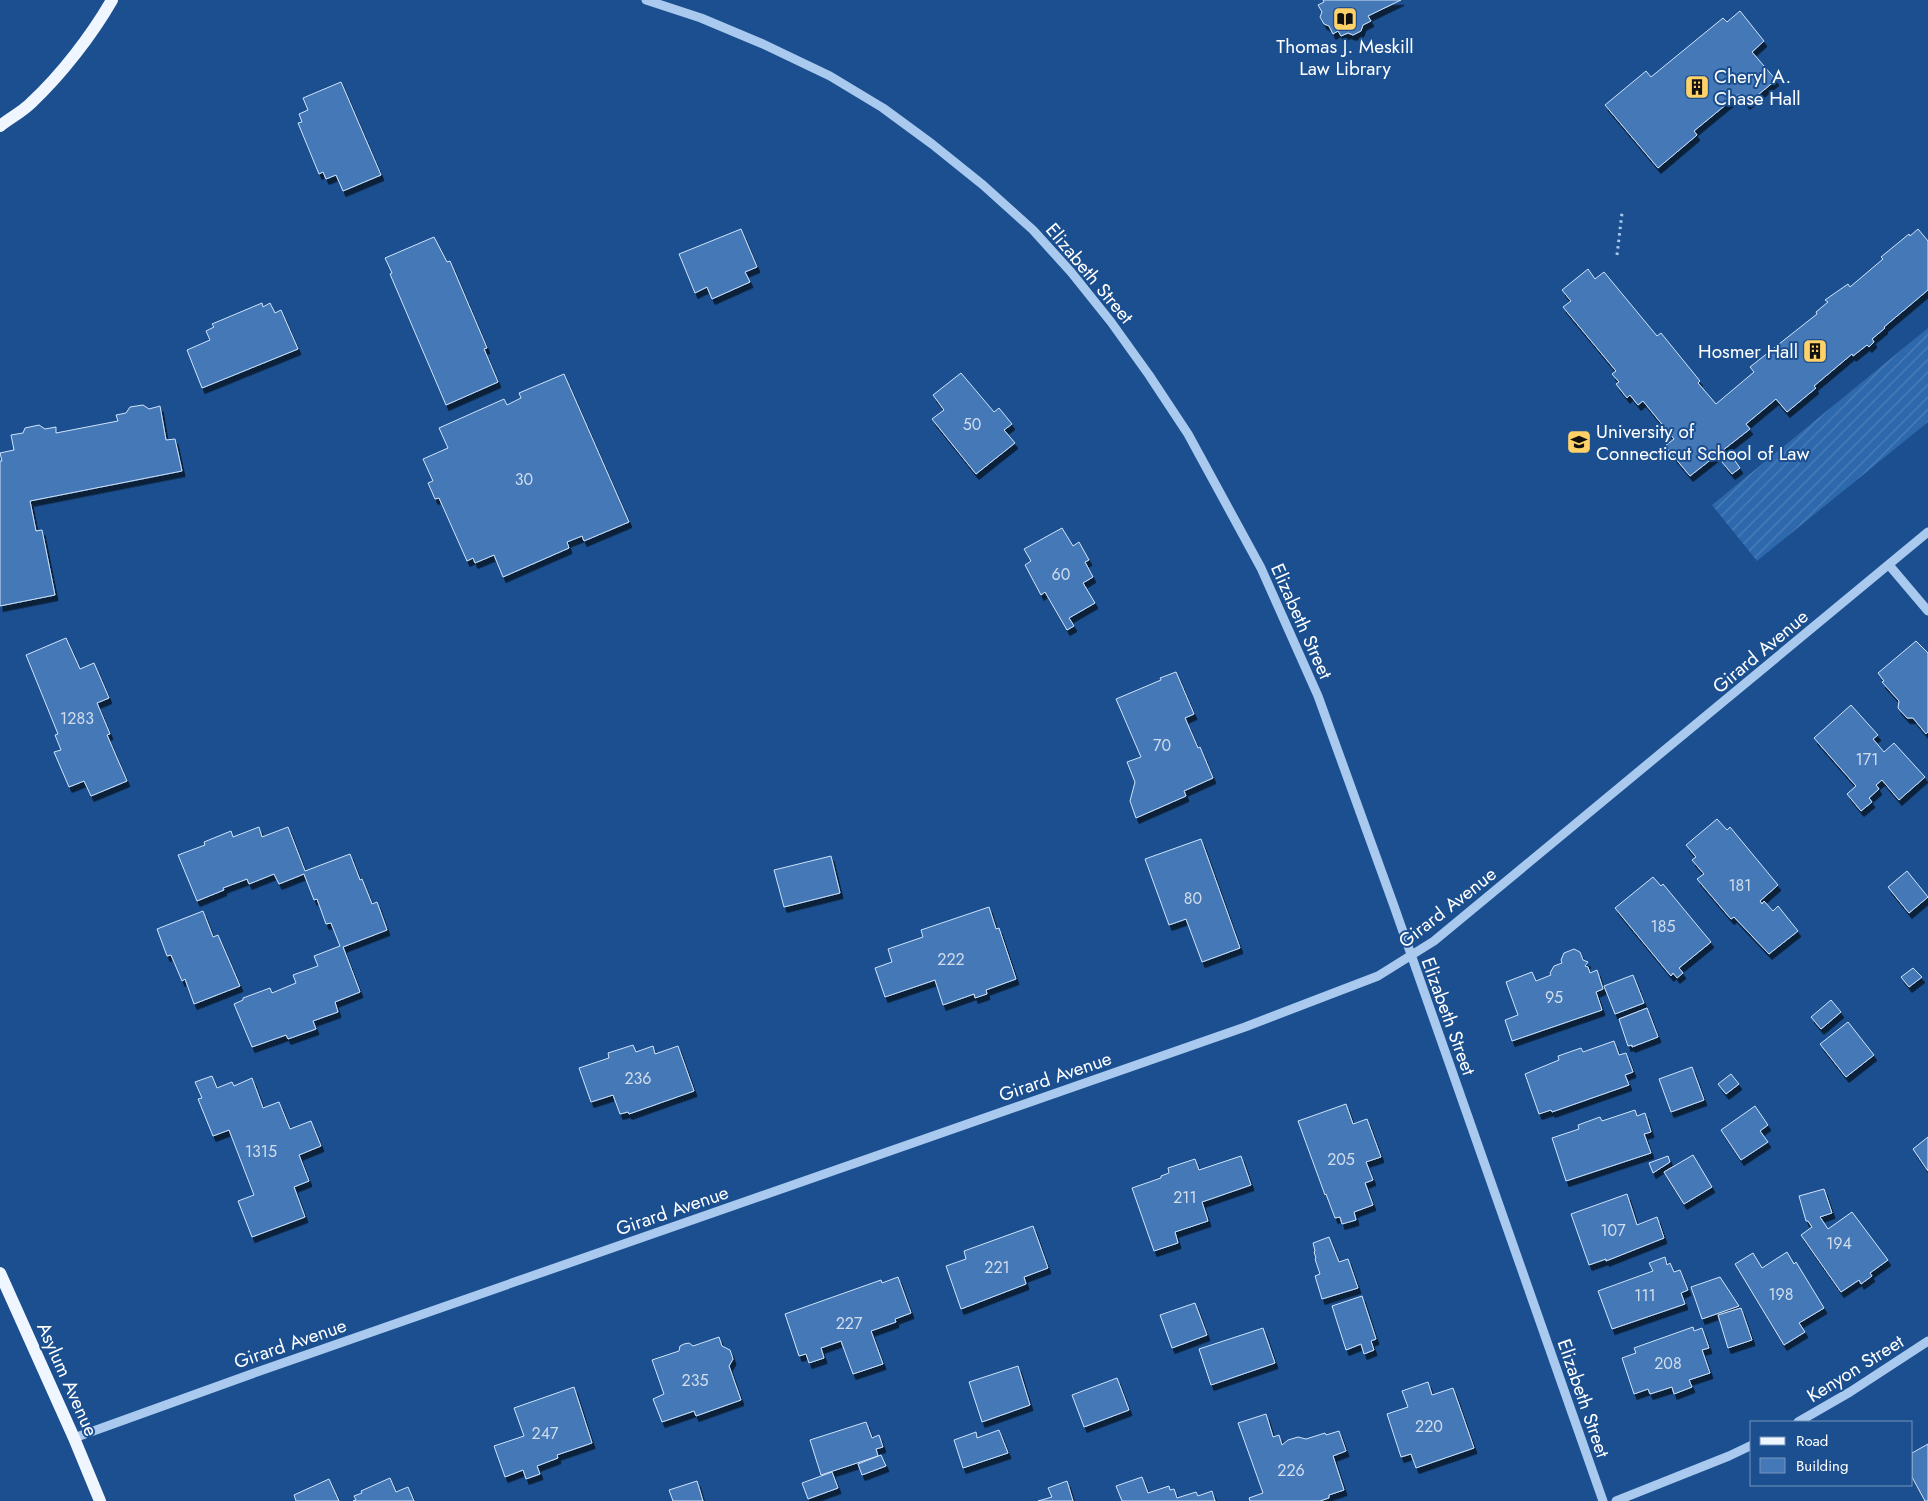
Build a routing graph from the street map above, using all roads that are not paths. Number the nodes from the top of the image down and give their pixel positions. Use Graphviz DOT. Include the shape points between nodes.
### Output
graph roads {
  1 [pos="112,0"];
  2 [pos="646,0"];
  3 [pos="0,126"];
  4 [pos="1928,532"];
  5 [pos="1889,565"];
  6 [pos="1928,611"];
  7 [pos="1411,956"];
  8 [pos="0,1273"];
  9 [pos="1928,1341"];
  10 [pos="1800,1421"];
  11 [pos="74,1438"];
  12 [pos="1750,1446"];
  13 [pos="100,1501"];
  14 [pos="1603,1501"];
  15 [pos="1616,1501"];
  1 -- 3 [label="main road" via="72,58 31,104"];
  2 -- 7 [label="street, Elizabeth Street" via="701,18 763,44 830,76 883,108 983,185 1033,230 1071,272 1111,322 1188,434 1261,568 1322,705"];
  4 -- 5 [label="street, Girard Avenue"];
  5 -- 6 [label="street"];
  5 -- 7 [label="street, Girard Avenue" via="1434,941"];
  7 -- 11 [label="street, Girard Avenue" via="1378,976 1245,1027"];
  7 -- 14 [label="street, Elizabeth Street"];
  8 -- 11 [label="main road, Asylum Avenue"];
  9 -- 10 [label="street, Kenyon Street"];
  11 -- 13 [label="main road, Asylum Avenue"];
  12 -- 15 [label="street"];
}
